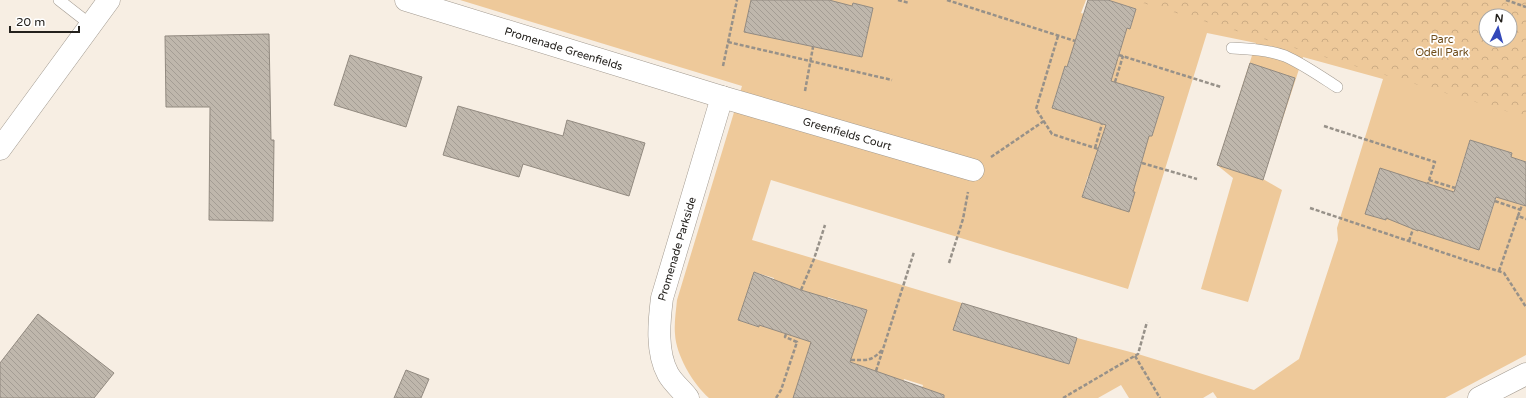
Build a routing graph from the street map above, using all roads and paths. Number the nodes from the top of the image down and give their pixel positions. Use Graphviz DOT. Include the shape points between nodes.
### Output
graph roads {
  1 [pos="59,0"];
  2 [pos="109,0"];
  3 [pos="406,0"];
  4 [pos="737,0"];
  5 [pos="898,0"];
  6 [pos="947,0"];
  7 [pos="1506,0"];
  8 [pos="909,3"];
  9 [pos="1526,7"];
  10 [pos="90,25"];
  11 [pos="1058,36"];
  12 [pos="1075,41"];
  13 [pos="728,42"];
  14 [pos="813,47"];
  15 [pos="1232,48"];
  16 [pos="811,61"];
  17 [pos="723,66"];
  18 [pos="892,80"];
  19 [pos="1115,82"];
  20 [pos="1221,87"];
  21 [pos="1337,87"];
  22 [pos="805,91"];
  23 [pos="722,97"];
  24 [pos="1044,121"];
  25 [pos="1102,124"];
  26 [pos="1324,126"];
  27 [pos="2,143"];
  28 [pos="1142,163"];
  29 [pos="973,170"];
  30 [pos="1198,179"];
  31 [pos="1455,188"];
  32 [pos="1495,201"];
  33 [pos="1522,205"];
  34 [pos="1310,208"];
  35 [pos="1521,210"];
  36 [pos="1518,216"];
  37 [pos="1526,219"];
  38 [pos="825,225"];
  39 [pos="1413,229"];
  40 [pos="1409,241"];
  41 [pos="914,252"];
  42 [pos="949,263"];
  43 [pos="1499,271"];
  44 [pos="801,290"];
  45 [pos="1526,307"];
  46 [pos="1147,322"];
  47 [pos="786,334"];
  48 [pos="883,348"];
  49 [pos="1135,356"];
  50 [pos="851,360"];
  51 [pos="876,371"];
  52 [pos="1526,374"];
  53 [pos="688,398"];
  54 [pos="776,398"];
  55 [pos="1063,398"];
  56 [pos="1160,398"];
  57 [pos="1481,398"];
  1 -- 10 [label="lane"];
  2 -- 10 [label="street"];
  3 -- 23 [label="street, Promenade Greenfields"];
  4 -- 13 [label="path"];
  5 -- 8 [label="path"];
  6 -- 11 [label="path"];
  7 -- 9 [label="path"];
  10 -- 27 [label="street"];
  11 -- 12 [label="path"];
  11 -- 24 [label="path" via="1036,109"];
  13 -- 16 [label="path"];
  13 -- 17 [label="path"];
  14 -- 16 [label="path"];
  15 -- 21 [label="lane" via="1285,56"];
  16 -- 18 [label="path"];
  16 -- 22 [label="path"];
  19 -- 20 [label="path" via="1121,56"];
  23 -- 29 [label="street, Greenfields Court"];
  23 -- 53 [label="street, Promenade Parkside" via="662,298 659,322 662,356 668,374"];
  24 -- 25 [label="path" via="1052,134 1096,149"];
  24 -- 29 [label="path"];
  26 -- 31 [label="path" via="1435,162 1428,182"];
  28 -- 30 [label="path"];
  29 -- 42 [label="path" via="963,219"];
  32 -- 35 [label="path"];
  33 -- 35 [label="path"];
  34 -- 40 [label="path"];
  35 -- 36 [label="path"];
  36 -- 37 [label="path"];
  36 -- 43 [label="path"];
  38 -- 44 [label="path"];
  39 -- 40 [label="path"];
  40 -- 43 [label="path"];
  41 -- 48 [label="path"];
  43 -- 45 [label="path" via="1504,273"];
  46 -- 49 [label="path" via="1138,354"];
  47 -- 54 [label="path" via="785,337 797,342 782,390"];
  48 -- 50 [label="path" via="875,357"];
  48 -- 51 [label="path"];
  49 -- 55 [label="path"];
  49 -- 56 [label="path"];
  52 -- 57 [label="street"];
}
